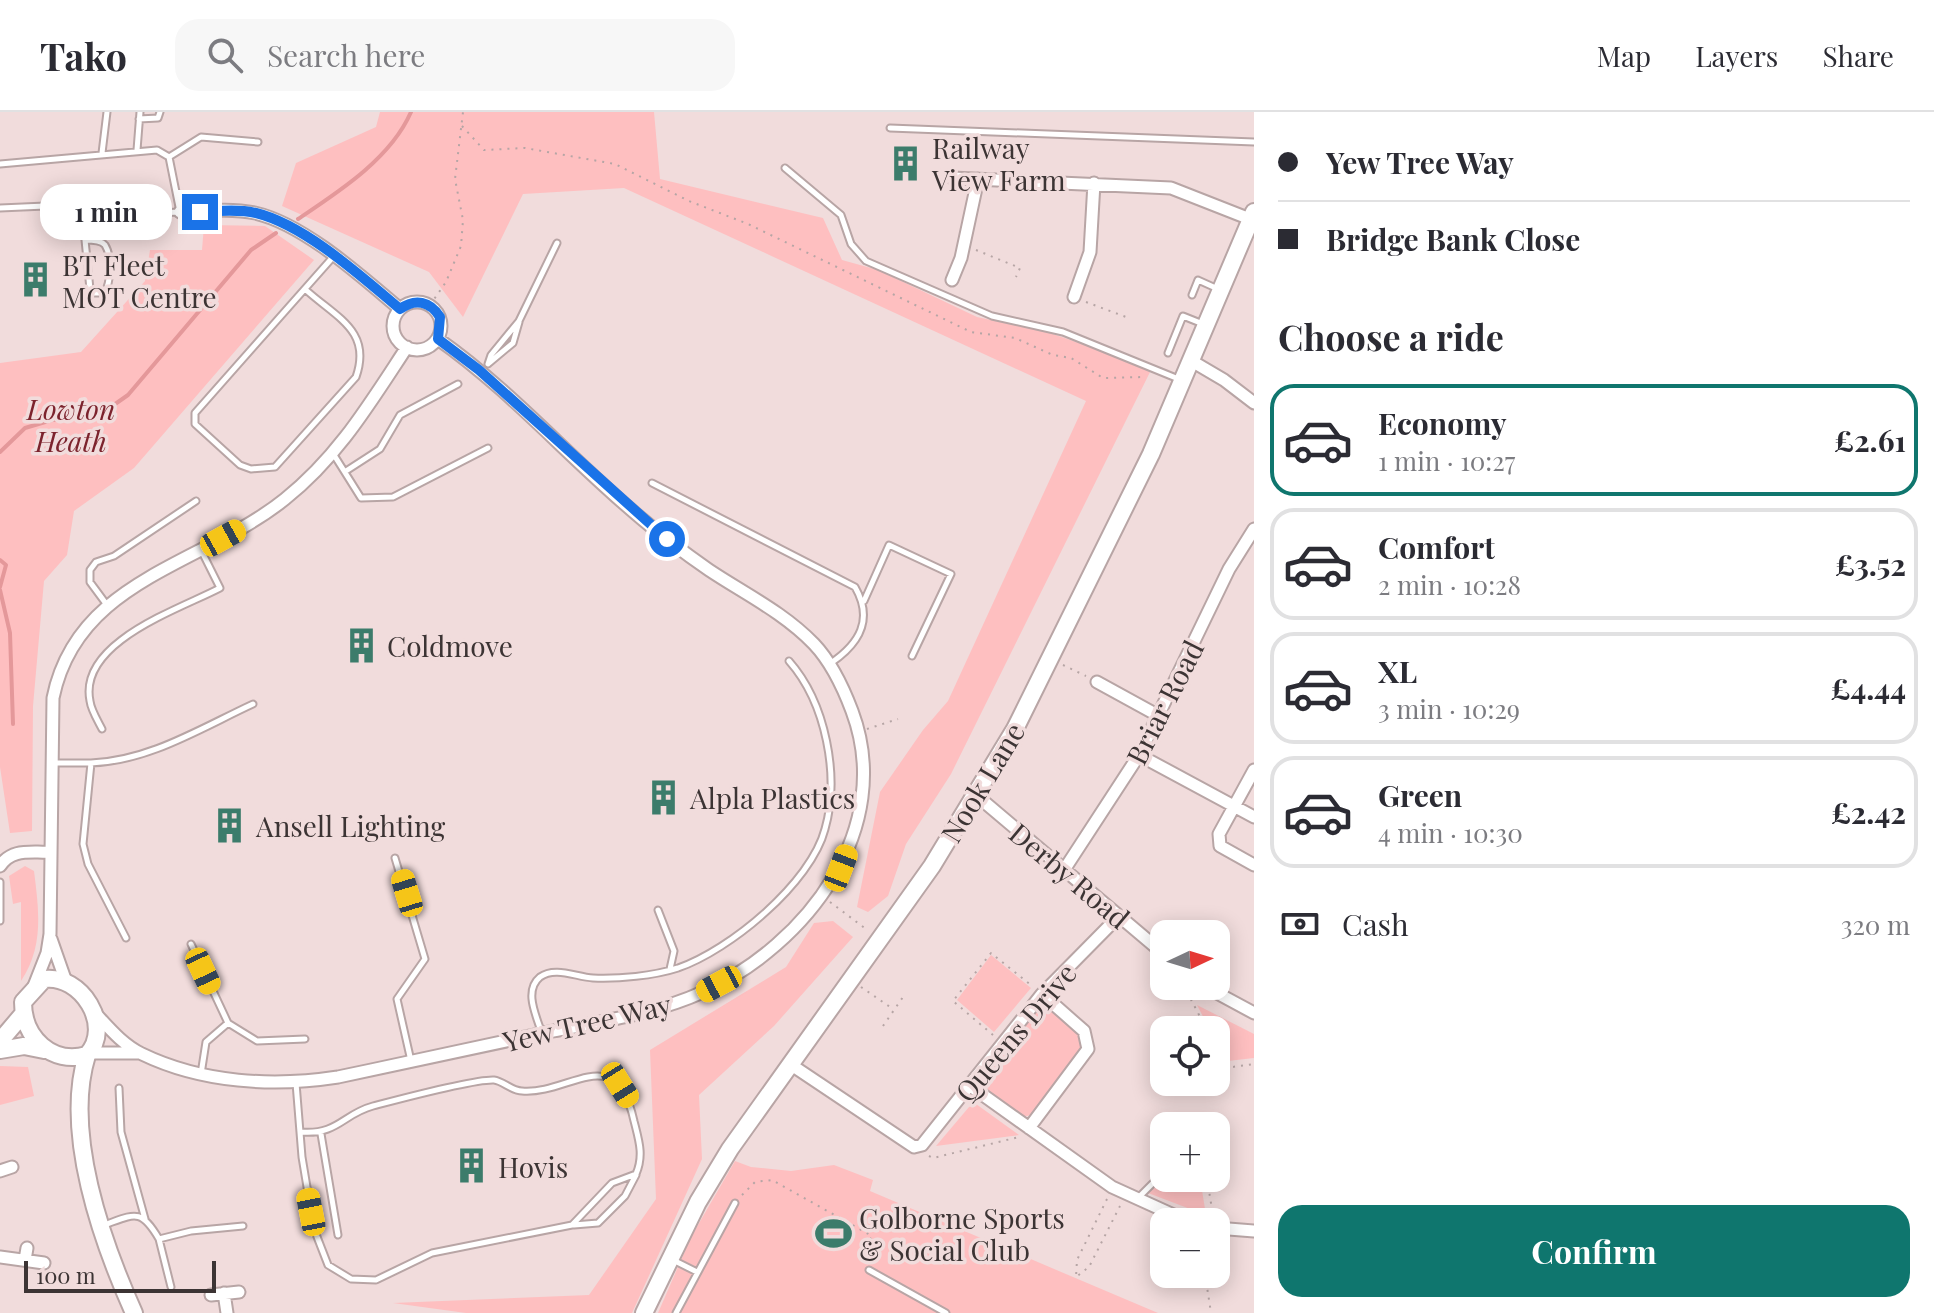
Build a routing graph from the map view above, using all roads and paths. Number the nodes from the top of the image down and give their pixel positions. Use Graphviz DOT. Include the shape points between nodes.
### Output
graph roads {
  1 [pos="107,112"];
  2 [pos="160,112"];
  3 [pos="463,112"];
  4 [pos="140,115"];
  5 [pos="462,126"];
  6 [pos="890,128"];
  7 [pos="258,142"];
  8 [pos="1254,142"];
  9 [pos="137,150"];
  10 [pos="102,153"];
  11 [pos="169,157"];
  12 [pos="0,164"];
  13 [pos="785,168"];
  14 [pos="952,178"];
  15 [pos="978,179"];
  16 [pos="1094,183"];
  17 [pos="0,208"];
  18 [pos="180,212"];
  19 [pos="1253,215"];
  20 [pos="89,216"];
  21 [pos="85,240"];
  22 [pos="557,243"];
  23 [pos="964,245"];
  24 [pos="334,256"];
  25 [pos="1016,277"];
  26 [pos="952,280"];
  27 [pos="1219,289"];
  28 [pos="306,290"];
  29 [pos="1192,295"];
  30 [pos="1074,297"];
  31 [pos="430,305"];
  32 [pos="400,309"];
  33 [pos="1126,317"];
  34 [pos="1204,324"];
  35 [pos="438,339"];
  36 [pos="407,347"];
  37 [pos="1168,353"];
  38 [pos="1190,360"];
  39 [pos="483,367"];
  40 [pos="1145,377"];
  41 [pos="1182,381"];
  42 [pos="458,384"];
  43 [pos="1254,403"];
  44 [pos="488,448"];
  45 [pos="334,455"];
  46 [pos="346,471"];
  47 [pos="652,483"];
  48 [pos="196,501"];
  49 [pos="1254,529"];
  50 [pos="201,550"];
  51 [pos="863,602"];
  52 [pos="107,605"];
  53 [pos="912,656"];
  54 [pos="1051,659"];
  55 [pos="789,661"];
  56 [pos="830,664"];
  57 [pos="1097,682"];
  58 [pos="253,704"];
  59 [pos="1159,716"];
  60 [pos="898,719"];
  61 [pos="102,729"];
  62 [pos="858,732"];
  63 [pos="1139,755"];
  64 [pos="50,763"];
  65 [pos="91,763"];
  66 [pos="1254,770"];
  67 [pos="976,795"];
  68 [pos="1234,806"];
  69 [pos="1254,817"];
  70 [pos="50,852"];
  71 [pos="395,858"];
  72 [pos="1254,865"];
  73 [pos="0,866"];
  74 [pos="1064,870"];
  75 [pos="0,882"];
  76 [pos="823,896"];
  77 [pos="658,910"];
  78 [pos="1118,917"];
  79 [pos="0,923"];
  80 [pos="50,934"];
  81 [pos="126,938"];
  82 [pos="880,940"];
  83 [pos="1150,943"];
  84 [pos="191,944"];
  85 [pos="670,969"];
  86 [pos="65,979"];
  87 [pos="850,980"];
  88 [pos="34,987"];
  89 [pos="1042,994"];
  90 [pos="903,997"];
  91 [pos="1230,1000"];
  92 [pos="893,1009"];
  93 [pos="92,1011"];
  94 [pos="1254,1013"];
  95 [pos="23,1014"];
  96 [pos="228,1023"];
  97 [pos="883,1026"];
  98 [pos="542,1034"];
  99 [pos="305,1039"];
  100 [pos="0,1041"];
  101 [pos="1001,1042"];
  102 [pos="0,1050"];
  103 [pos="141,1053"];
  104 [pos="52,1054"];
  105 [pos="88,1054"];
  106 [pos="411,1061"];
  107 [pos="790,1064"];
  108 [pos="1254,1064"];
  109 [pos="1230,1067"];
  110 [pos="201,1074"];
  111 [pos="296,1083"];
  112 [pos="969,1085"];
  113 [pos="119,1088"];
  114 [pos="78,1099"];
  115 [pos="1029,1128"];
  116 [pos="301,1132"];
  117 [pos="321,1134"];
  118 [pos="914,1147"];
  119 [pos="12,1167"];
  120 [pos="0,1171"];
  121 [pos="636,1174"];
  122 [pos="1150,1183"];
  123 [pos="1112,1187"];
  124 [pos="1131,1198"];
  125 [pos="735,1203"];
  126 [pos="1155,1208"];
  127 [pos="145,1219"];
  128 [pos="103,1225"];
  129 [pos="572,1225"];
  130 [pos="243,1226"];
  131 [pos="1230,1229"];
  132 [pos="1254,1231"];
  133 [pos="338,1235"];
  134 [pos="159,1239"];
  135 [pos="0,1257"];
  136 [pos="671,1259"];
  137 [pos="44,1263"];
  138 [pos="869,1270"];
  139 [pos="697,1272"];
  140 [pos="171,1287"];
  141 [pos="1207,1288"];
  142 [pos="239,1292"];
  143 [pos="224,1293"];
  144 [pos="211,1295"];
  145 [pos="134,1313"];
  146 [pos="227,1313"];
  147 [pos="644,1313"];
  148 [pos="676,1313"];
  149 [pos="946,1313"];
  150 [pos="1211,1313"];
  1 -- 10 [label="lane"];
  2 -- 4 [label="lane" via="154,119"];
  3 -- 5 [label="path"];
  4 -- 9 [label="lane"];
  5 -- 31 [label="path" via="455,179 463,220 461,246"];
  5 -- 40 [label="path" via="484,150 525,148 615,164 971,332 1015,338 1071,358 1103,378"];
  6 -- 8 [label="lane"];
  7 -- 11 [label="lane" via="201,137"];
  9 -- 10 [label="lane"];
  9 -- 11 [label="lane" via="157,150"];
  10 -- 12 [label="lane"];
  11 -- 18 [label="lane"];
  13 -- 41 [label="lane" via="841,215 851,244 866,261 992,316 1063,332"];
  14 -- 15 [label="street"];
  15 -- 16 [label="street"];
  15 -- 23 [label="street"];
  16 -- 19 [label="street" via="1171,188"];
  16 -- 30 [label="street" via="1090,252"];
  17 -- 20 [label="lane" via="68,205"];
  18 -- 20 [label="lane"];
  18 -- 24 [label="street" via="255,213 288,226"];
  19 -- 27 [label="street, Nook Lane"];
  20 -- 21 [label="lane"];
  21 -- 21 [label="lane" via="90,289 104,293 110,279 106,248"];
  22 -- 39 [label="lane" via="519,321"];
  23 -- 25 [label="path" via="1020,268"];
  23 -- 26 [label="street"];
  24 -- 28 [label="lane"];
  24 -- 32 [label="street"];
  27 -- 29 [label="lane" via="1198,280"];
  27 -- 34 [label="street, Nook Lane"];
  28 -- 28 [label="lane" via="359,339 360,364 356,377 280,464 251,469 195,424 195,413"];
  30 -- 33 [label="path"];
  31 -- 32 [label="street" via="414,302"];
  31 -- 35 [label="street" via="440,317"];
  32 -- 36 [label="street" via="394,330"];
  34 -- 37 [label="lane" via="1183,316"];
  34 -- 38 [label="street, Nook Lane"];
  35 -- 36 [label="street" via="420,350"];
  35 -- 39 [label="street, Yew Tree Way"];
  36 -- 45 [label="street"];
  38 -- 41 [label="street, Nook Lane"];
  38 -- 43 [label="street"];
  39 -- 56 [label="street, Yew Tree Way" via="641,518 786,619"];
  41 -- 54 [label="street, Nook Lane"];
  42 -- 46 [label="lane" via="400,415 380,449"];
  44 -- 46 [label="lane" via="380,500 361,498"];
  45 -- 46 [label="lane"];
  45 -- 50 [label="street" via="267,513"];
  47 -- 51 [label="lane" via="855,587"];
  48 -- 52 [label="lane" via="114,556 96,562 90,582"];
  49 -- 59 [label="street, Briar Road" via="1229,569"];
  50 -- 52 [label="street"];
  50 -- 61 [label="lane" via="220,588 115,642 101,657 89,700"];
  51 -- 53 [label="lane" via="889,545 951,574"];
  51 -- 56 [label="lane" via="861,631 852,649"];
  52 -- 64 [label="street" via="90,620 62,665 53,698"];
  54 -- 57 [label="path"];
  54 -- 67 [label="street, Nook Lane"];
  55 -- 85 [label="lane" via="811,695 823,731 831,777 825,829 811,858 776,902 726,944"];
  56 -- 62 [label="street, Yew Tree Way"];
  57 -- 59 [label="street"];
  58 -- 65 [label="lane" via="148,753"];
  59 -- 63 [label="street, Briar Road"];
  60 -- 62 [label="path"];
  62 -- 76 [label="street, Yew Tree Way" via="863,788 855,831"];
  63 -- 68 [label="street"];
  63 -- 74 [label="street, Briar Road"];
  64 -- 65 [label="lane"];
  64 -- 70 [label="street"];
  65 -- 81 [label="lane" via="83,844"];
  66 -- 68 [label="street"];
  67 -- 74 [label="street, Derby Road"];
  67 -- 82 [label="street, Nook Lane"];
  68 -- 69 [label="street"];
  68 -- 72 [label="street" via="1219,834 1220,846"];
  70 -- 73 [label="street" via="16,853"];
  70 -- 80 [label="street"];
  71 -- 106 [label="lane" via="425,959 397,999"];
  74 -- 78 [label="street, Derby Road"];
  75 -- 79 [label="lane"];
  76 -- 82 [label="path"];
  76 -- 98 [label="street, Yew Tree Way" via="766,953 703,992 631,1015"];
  77 -- 85 [label="lane" via="673,950"];
  78 -- 83 [label="street, Derby Road"];
  78 -- 89 [label="street, Queens Drive"];
  80 -- 86 [label="street"];
  80 -- 88 [label="street"];
  82 -- 87 [label="street, Nook Lane"];
  84 -- 96 [label="lane"];
  85 -- 98 [label="lane" via="592,978 549,972 537,979 530,996"];
  86 -- 88 [label="street" via="44,979"];
  86 -- 93 [label="street"];
  87 -- 92 [label="path"];
  87 -- 107 [label="street, Nook Lane"];
  88 -- 95 [label="street" via="23,1002"];
  89 -- 101 [label="street, Queens Drive"];
  89 -- 101 [label="path" via="991,953 953,1001"];
  89 -- 115 [label="street" via="1084,1031 1088,1049"];
  90 -- 92 [label="path"];
  91 -- 94 [label="street"];
  92 -- 97 [label="path"];
  93 -- 103 [label="street, Yew Tree Way"];
  93 -- 105 [label="street" via="97,1035"];
  95 -- 100 [label="street"];
  95 -- 104 [label="street"];
  96 -- 99 [label="lane" via="257,1041"];
  96 -- 110 [label="lane" via="206,1042"];
  98 -- 106 [label="street, Yew Tree Way"];
  101 -- 112 [label="street, Queens Drive"];
  102 -- 104 [label="street" via="24,1046"];
  103 -- 105 [label="street, Yew Tree Way"];
  103 -- 110 [label="street, Yew Tree Way"];
  104 -- 105 [label="street"];
  104 -- 114 [label="street"];
  105 -- 114 [label="street"];
  106 -- 111 [label="street, Yew Tree Way"];
  107 -- 118 [label="street"];
  107 -- 136 [label="street, Nook Lane" via="730,1149"];
  108 -- 109 [label="path"];
  110 -- 111 [label="street, Yew Tree Way"];
  111 -- 116 [label="lane"];
  112 -- 115 [label="street"];
  112 -- 118 [label="street, Queens Drive" via="922,1145"];
  113 -- 127 [label="lane" via="121,1132"];
  114 -- 128 [label="street" via="88,1174"];
  115 -- 118 [label="path" via="1023,1136 933,1158"];
  115 -- 123 [label="street"];
  116 -- 117 [label="lane"];
  116 -- 129 [label="lane" via="314,1229 328,1265 351,1279 376,1280 432,1253"];
  117 -- 121 [label="lane" via="369,1107 494,1080 522,1091 599,1075 620,1085 629,1099 643,1159"];
  117 -- 133 [label="lane"];
  119 -- 120 [label="street"];
  121 -- 129 [label="lane" via="612,1183"];
  121 -- 129 [label="lane" via="625,1196 598,1223"];
  122 -- 124 [label="lane"];
  123 -- 124 [label="street"];
  123 -- 124 [label="path" via="1077,1260 1076,1277 1089,1267"];
  124 -- 126 [label="street"];
  125 -- 138 [label="path" via="755,1182 772,1180 872,1236 861,1259"];
  125 -- 139 [label="lane"];
  127 -- 128 [label="lane" via="131,1215"];
  127 -- 134 [label="lane"];
  128 -- 145 [label="street"];
  130 -- 134 [label="lane"];
  131 -- 132 [label="street"];
  134 -- 140 [label="lane"];
  135 -- 137 [label="street" via="26,1254"];
  136 -- 139 [label="lane"];
  136 -- 147 [label="street, Nook Lane"];
  138 -- 149 [label="lane"];
  139 -- 148 [label="lane"];
  141 -- 150 [label="path"];
  142 -- 143 [label="street"];
  143 -- 144 [label="street"];
  143 -- 146 [label="street"];
}
